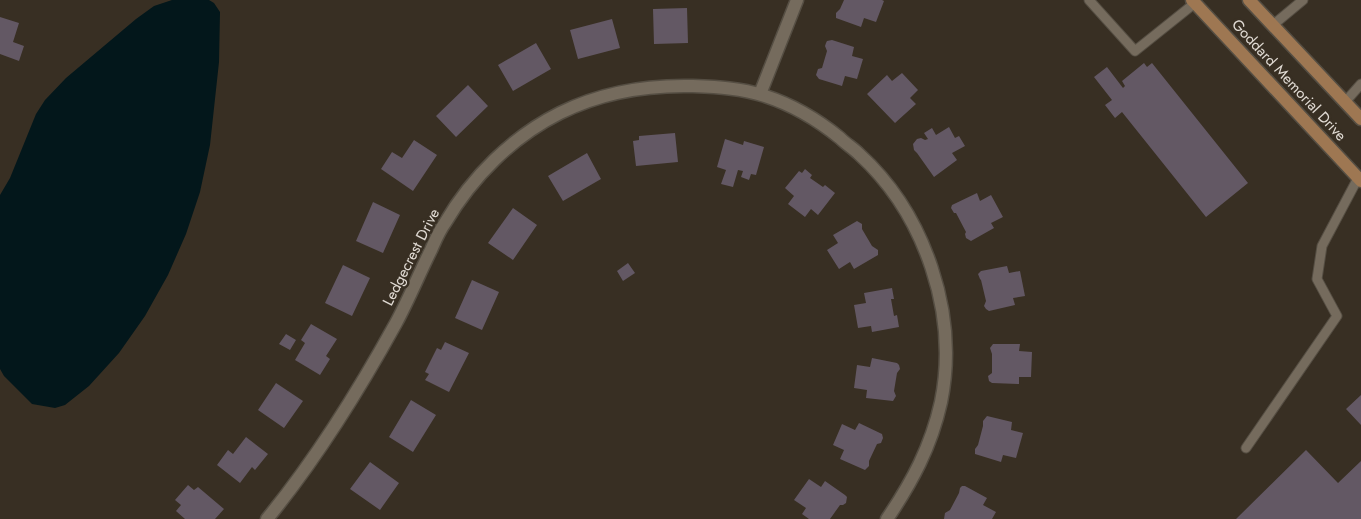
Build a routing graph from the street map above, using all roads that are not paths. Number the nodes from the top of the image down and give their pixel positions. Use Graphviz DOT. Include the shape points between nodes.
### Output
graph roads {
  1 [pos="797,0"];
  2 [pos="1089,0"];
  3 [pos="1249,0"];
  4 [pos="1302,0"];
  5 [pos="1194,2"];
  6 [pos="1273,25"];
  7 [pos="1361,84"];
  8 [pos="760,94"];
  9 [pos="1345,102"];
  10 [pos="1361,119"];
  11 [pos="1360,180"];
  12 [pos="1246,448"];
  13 [pos="267,519"];
  14 [pos="887,519"];
  1 -- 8 [label="street"];
  2 -- 5 [label="lane" via="1135,51"];
  3 -- 6 [label="main road, Goddard Memorial Drive"];
  4 -- 6 [label="lane"];
  5 -- 11 [label="main road, Goddard Memorial Drive"];
  6 -- 9 [label="main road, Goddard Memorial Drive"];
  7 -- 9 [label="lane"];
  8 -- 13 [label="street, Ledgecrest Drive" via="715,87 669,85 627,91 591,100 559,113 494,160 469,187 444,224 397,321 350,402 291,490"];
  8 -- 14 [label="street, Ledgecrest Drive" via="799,110 825,126 864,159 905,211 933,269 943,314 945,349 941,399 917,471"];
  9 -- 10 [label="main road, Goddard Memorial Drive"];
  11 -- 12 [label="lane" via="1322,246 1317,280 1337,316"];
}
